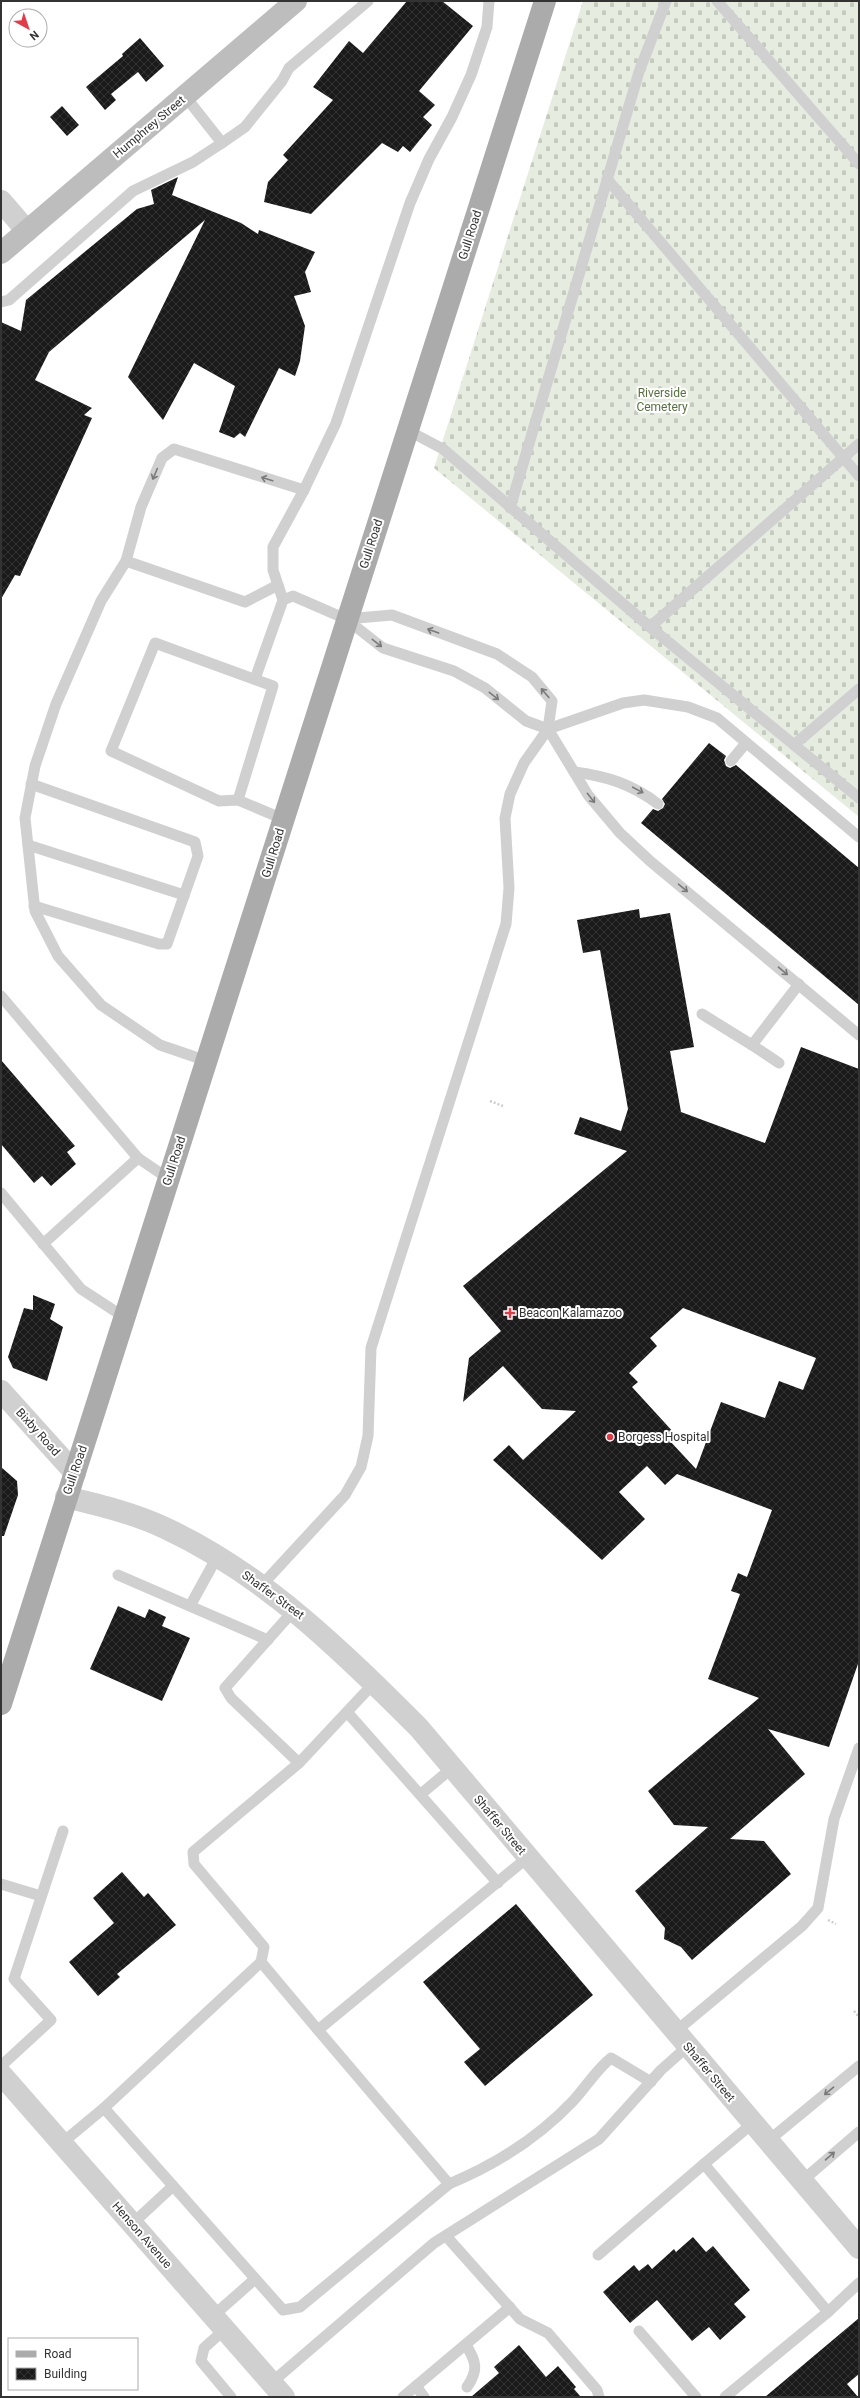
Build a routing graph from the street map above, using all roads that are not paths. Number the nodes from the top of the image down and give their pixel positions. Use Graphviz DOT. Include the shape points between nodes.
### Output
graph roads {
  1 [pos="296,1"];
  2 [pos="368,1"];
  3 [pos="489,1"];
  4 [pos="545,1"];
  5 [pos="666,1"];
  6 [pos="717,1"];
  7 [pos="185,96"];
  8 [pos="222,143"];
  9 [pos="859,164"];
  10 [pos="607,179"];
  11 [pos="1,201"];
  12 [pos="27,231"];
  13 [pos="1,253"];
  14 [pos="1,302"];
  15 [pos="408,430"];
  16 [pos="859,444"];
  17 [pos="843,458"];
  18 [pos="859,476"];
  19 [pos="304,490"];
  20 [pos="510,508"];
  21 [pos="126,561"];
  22 [pos="278,585"];
  23 [pos="284,600"];
  24 [pos="346,619"];
  25 [pos="650,627"];
  26 [pos="255,679"];
  27 [pos="859,689"];
  28 [pos="548,729"];
  29 [pos="746,742"];
  30 [pos="794,745"];
  31 [pos="731,761"];
  32 [pos="574,772"];
  33 [pos="31,784"];
  34 [pos="859,798"];
  35 [pos="238,800"];
  36 [pos="658,804"];
  37 [pos="283,819"];
  38 [pos="859,837"];
  39 [pos="28,846"];
  40 [pos="184,895"];
  41 [pos="34,906"];
  42 [pos="799,984"];
  43 [pos="1,996"];
  44 [pos="702,1014"];
  45 [pos="859,1035"];
  46 [pos="752,1045"];
  47 [pos="207,1061"];
  48 [pos="780,1063"];
  49 [pos="138,1158"];
  50 [pos="169,1179"];
  51 [pos="1,1193"];
  52 [pos="43,1244"];
  53 [pos="124,1317"];
  54 [pos="1,1391"];
  55 [pos="74,1474"];
  56 [pos="66,1497"];
  57 [pos="217,1557"];
  58 [pos="118,1575"];
  59 [pos="261,1586"];
  60 [pos="190,1606"];
  61 [pos="295,1609"];
  62 [pos="268,1640"];
  63 [pos="374,1683"];
  64 [pos="1,1704"];
  65 [pos="347,1712"];
  66 [pos="859,1748"];
  67 [pos="299,1762"];
  68 [pos="452,1768"];
  69 [pos="855,1770"];
  70 [pos="421,1794"];
  71 [pos="63,1831"];
  72 [pos="527,1858"];
  73 [pos="498,1883"];
  74 [pos="1,1884"];
  75 [pos="41,1896"];
  76 [pos="261,1962"];
  77 [pos="318,2030"];
  78 [pos="682,2039"];
  79 [pos="1,2066"];
  80 [pos="859,2066"];
  81 [pos="1,2074"];
  82 [pos="651,2082"];
  83 [pos="104,2108"];
  84 [pos="753,2123"];
  85 [pos="859,2132"];
  86 [pos="768,2141"];
  87 [pos="62,2143"];
  88 [pos="704,2164"];
  89 [pos="802,2181"];
  90 [pos="449,2184"];
  91 [pos="173,2186"];
  92 [pos="132,2224"];
  93 [pos="446,2236"];
  94 [pos="859,2248"];
  95 [pos="598,2255"];
  96 [pos="255,2279"];
  97 [pos="859,2283"];
  98 [pos="510,2307"];
  99 [pos="828,2312"];
  100 [pos="219,2323"];
  101 [pos="639,2331"];
  102 [pos="466,2345"];
  103 [pos="416,2386"];
  104 [pos="467,2386"];
  105 [pos="277,2390"];
  106 [pos="231,2397"];
  107 [pos="403,2397"];
  108 [pos="424,2397"];
  109 [pos="599,2397"];
  110 [pos="696,2397"];
  111 [pos="725,2397"];
  1 -- 7 [label="street, Humphrey Street"];
  2 -- 8 [label="lane" via="289,68 282,81 245,128"];
  3 -- 19 [label="lane" via="487,27 472,75 429,159 410,203 336,423"];
  4 -- 15 [label="main road, Gull Road"];
  5 -- 10 [label="lane" via="639,72"];
  6 -- 9 [label="lane"];
  7 -- 8 [label="lane"];
  7 -- 12 [label="street, Humphrey Street"];
  8 -- 14 [label="lane" via="193,162 133,191 9,300"];
  10 -- 17 [label="lane"];
  10 -- 20 [label="lane"];
  11 -- 12 [label="street"];
  12 -- 13 [label="street, Humphrey Street"];
  15 -- 20 [label="lane" via="444,449"];
  15 -- 24 [label="main road, Gull Road"];
  16 -- 17 [label="lane"];
  17 -- 18 [label="lane"];
  17 -- 25 [label="lane"];
  19 -- 21 [label="lane, one-way" via="174,449 162,458 141,507"];
  19 -- 22 [label="lane" via="273,547 273,570"];
  20 -- 25 [label="lane"];
  21 -- 22 [label="lane" via="245,602"];
  21 -- 33 [label="lane" via="101,601 56,704"];
  22 -- 23 [label="lane"];
  23 -- 24 [label="lane" via="293,596"];
  23 -- 26 [label="lane"];
  24 -- 28 [label="lane, one-way" via="383,648 454,671 485,688 526,721"];
  28 -- 24 [label="lane, one-way" via="552,701 532,677 497,654 392,615"];
  24 -- 37 [label="main road, Gull Road"];
  25 -- 30 [label="lane"];
  26 -- 35 [label="lane" via="273,686"];
  26 -- 35 [label="lane" via="155,643 111,751 219,801"];
  27 -- 30 [label="lane"];
  28 -- 29 [label="lane" via="623,704 644,700 688,707 717,718"];
  28 -- 32 [label="lane"];
  28 -- 59 [label="lane" via="524,763 510,794 504,818 510,888 506,924 371,1348 368,1436 361,1467 345,1495"];
  29 -- 31 [label="lane"];
  29 -- 38 [label="lane"];
  30 -- 34 [label="lane"];
  32 -- 36 [label="lane, one-way" via="610,778 639,790"];
  32 -- 42 [label="lane, one-way" via="588,795 620,833 650,861"];
  33 -- 39 [label="lane" via="25,818"];
  33 -- 40 [label="lane" via="195,842 198,856"];
  35 -- 37 [label="lane"];
  37 -- 47 [label="main road, Gull Road"];
  39 -- 40 [label="lane"];
  39 -- 41 [label="lane"];
  40 -- 41 [label="lane" via="167,944 159,944"];
  41 -- 47 [label="lane" via="58,956 101,1005 160,1045"];
  42 -- 45 [label="lane"];
  42 -- 46 [label="lane"];
  43 -- 49 [label="lane"];
  44 -- 46 [label="lane"];
  46 -- 48 [label="lane"];
  47 -- 50 [label="main road, Gull Road"];
  49 -- 50 [label="lane"];
  49 -- 52 [label="lane"];
  50 -- 53 [label="main road, Gull Road"];
  51 -- 52 [label="lane"];
  52 -- 53 [label="lane" via="81,1289"];
  53 -- 55 [label="main road, Gull Road"];
  54 -- 55 [label="street, Bixby Road"];
  55 -- 56 [label="main road, Gull Road"];
  56 -- 57 [label="street, Shaffer Street" via="117,1510 164,1527"];
  56 -- 64 [label="main road, Gull Road"];
  57 -- 59 [label="street, Shaffer Street"];
  57 -- 60 [label="lane"];
  58 -- 60 [label="lane"];
  59 -- 61 [label="street, Shaffer Street"];
  60 -- 62 [label="lane"];
  61 -- 62 [label="lane"];
  61 -- 63 [label="street, Shaffer Street"];
  62 -- 67 [label="lane" via="225,1688 231,1698"];
  63 -- 65 [label="lane"];
  63 -- 68 [label="street, Shaffer Street" via="419,1728"];
  65 -- 67 [label="lane"];
  65 -- 70 [label="lane"];
  66 -- 69 [label="lane"];
  67 -- 76 [label="lane" via="193,1852 194,1864 264,1946"];
  68 -- 70 [label="lane"];
  68 -- 72 [label="street, Shaffer Street"];
  69 -- 78 [label="lane" via="834,1819 818,1908"];
  70 -- 73 [label="lane"];
  71 -- 75 [label="lane"];
  72 -- 73 [label="lane"];
  72 -- 78 [label="street, Shaffer Street"];
  73 -- 77 [label="lane"];
  74 -- 75 [label="lane"];
  75 -- 79 [label="lane" via="14,1979 51,2020"];
  76 -- 77 [label="lane"];
  76 -- 83 [label="lane"];
  77 -- 90 [label="lane"];
  78 -- 82 [label="lane"];
  78 -- 84 [label="street, Shaffer Street"];
  80 -- 86 [label="lane, one-way"];
  81 -- 87 [label="street, Henson Avenue"];
  82 -- 90 [label="lane" via="611,2058 572,2102 515,2150 478,2172"];
  82 -- 93 [label="lane" via="599,2139"];
  83 -- 87 [label="lane"];
  83 -- 91 [label="lane"];
  84 -- 86 [label="street, Shaffer Street"];
  84 -- 88 [label="lane"];
  89 -- 85 [label="lane, one-way"];
  86 -- 89 [label="street, Shaffer Street"];
  87 -- 92 [label="street, Henson Avenue"];
  88 -- 95 [label="lane"];
  88 -- 99 [label="lane"];
  89 -- 94 [label="street, Shaffer Street"];
  90 -- 96 [label="lane" via="300,2307 283,2310"];
  91 -- 92 [label="lane"];
  91 -- 96 [label="lane"];
  92 -- 100 [label="street, Henson Avenue"];
  93 -- 98 [label="lane"];
  93 -- 105 [label="lane" via="434,2243"];
  96 -- 100 [label="lane"];
  97 -- 99 [label="lane"];
  98 -- 102 [label="lane"];
  98 -- 109 [label="lane" via="520,2319 548,2333 597,2390"];
  99 -- 111 [label="lane"];
  100 -- 105 [label="street, Henson Avenue"];
  100 -- 106 [label="lane" via="204,2348 201,2361"];
  101 -- 110 [label="lane"];
  102 -- 103 [label="lane"];
  102 -- 104 [label="lane" via="475,2359 476,2367 474,2377"];
  103 -- 107 [label="lane"];
  103 -- 108 [label="lane"];
}
